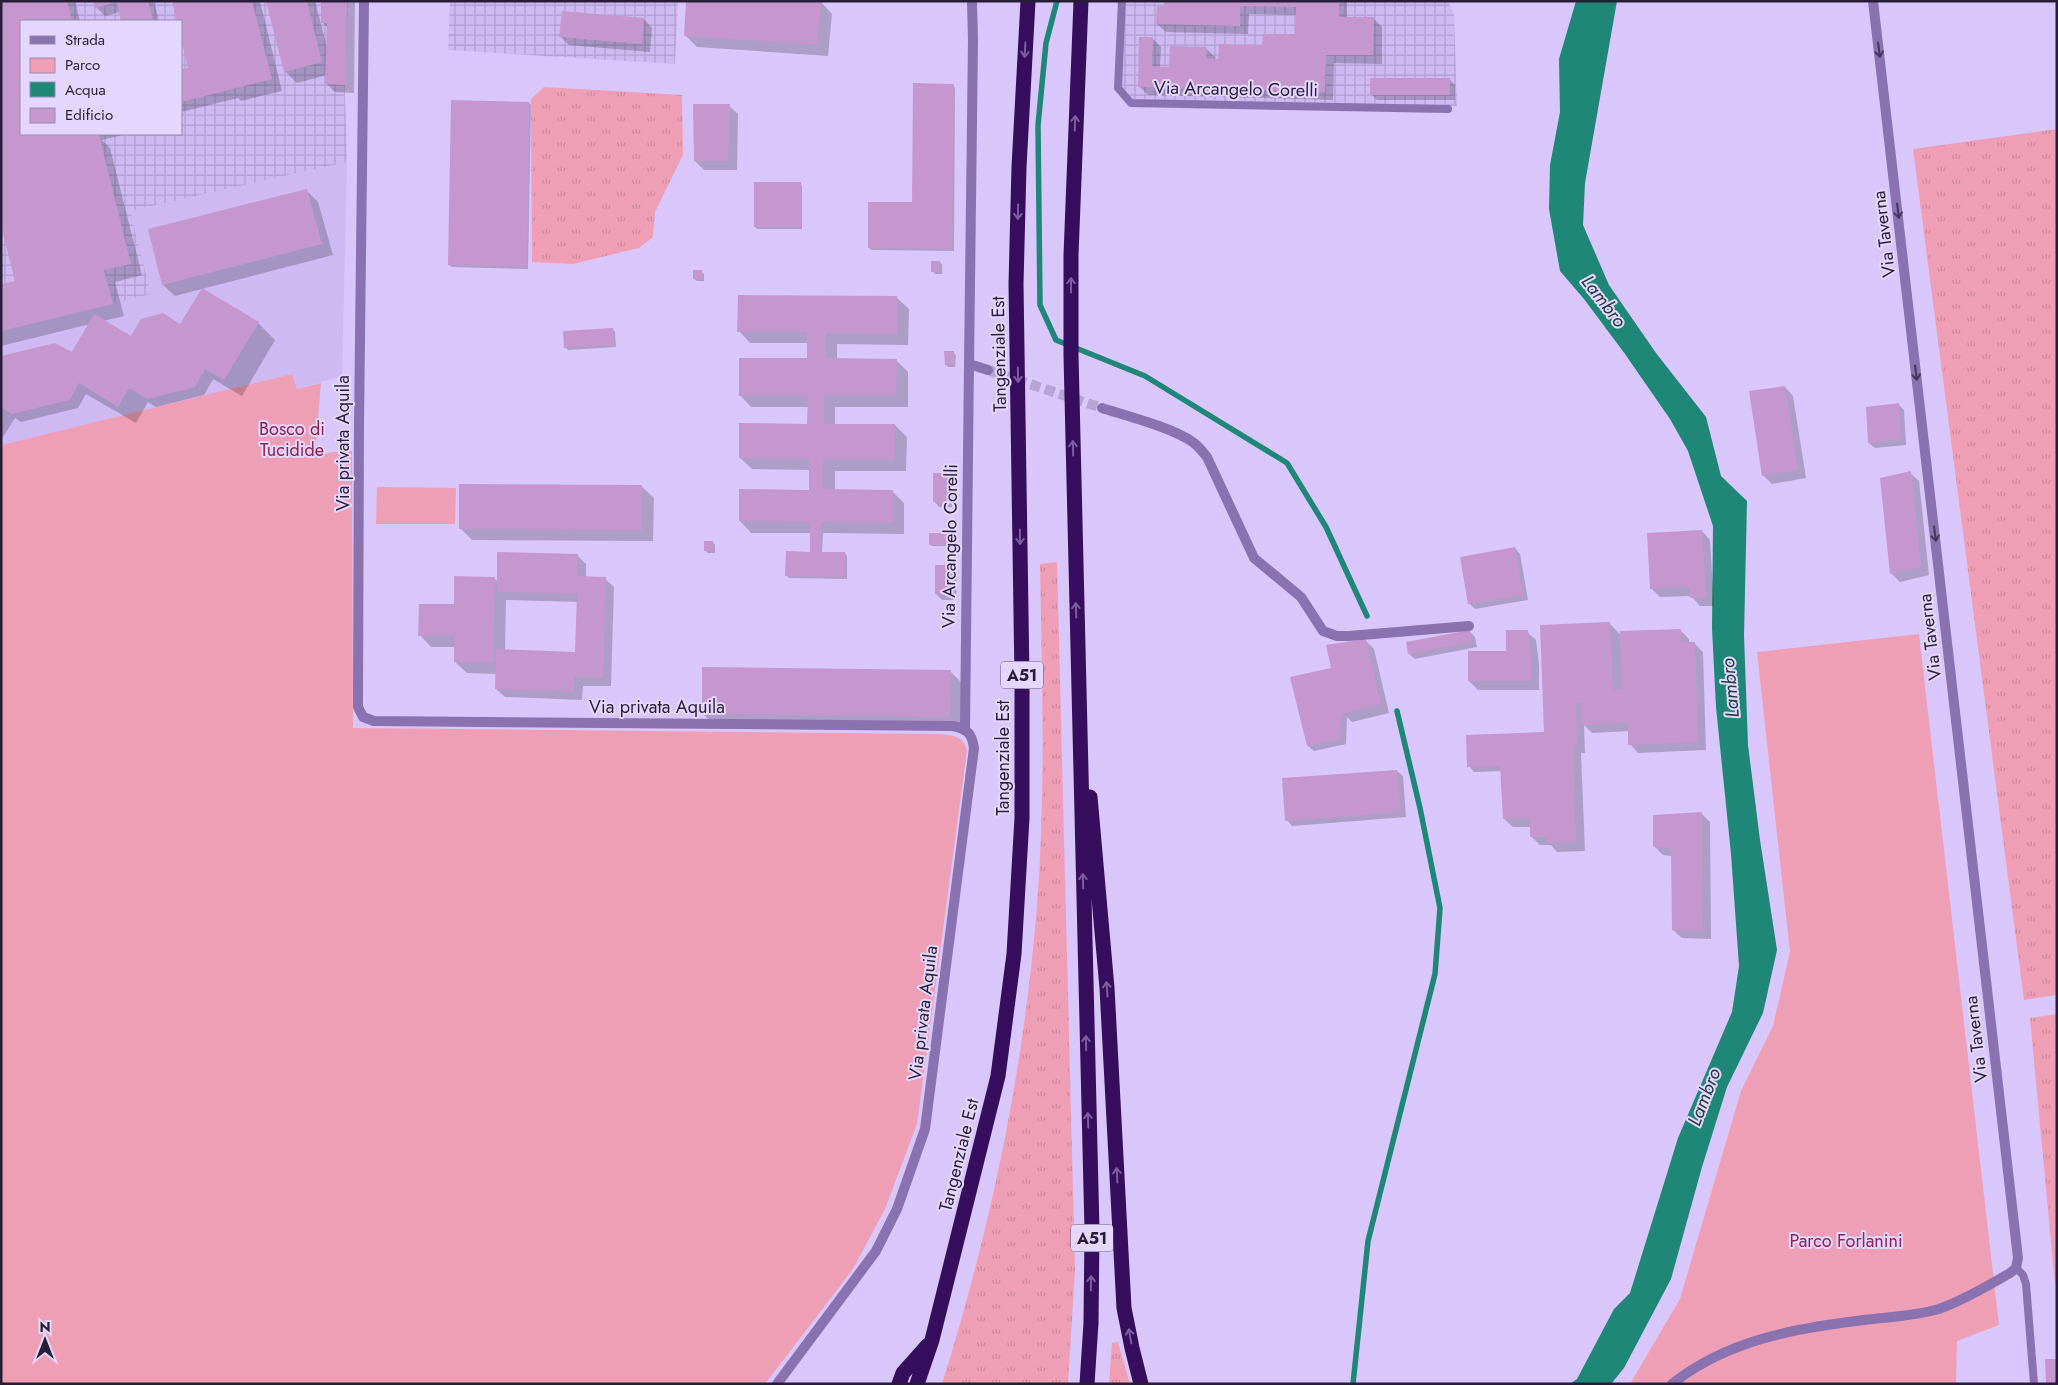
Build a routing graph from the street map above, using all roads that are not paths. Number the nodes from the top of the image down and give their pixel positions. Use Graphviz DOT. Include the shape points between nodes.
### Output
graph roads {
  1 [pos="364,1"];
  2 [pos="972,1"];
  3 [pos="1028,1"];
  4 [pos="1081,1"];
  5 [pos="1122,1"];
  6 [pos="1874,1"];
  7 [pos="1448,109"];
  8 [pos="969,364"];
  9 [pos="988,370"];
  10 [pos="1102,408"];
  11 [pos="1469,626"];
  12 [pos="1077,659"];
  13 [pos="965,728"];
  14 [pos="2016,1268"];
  15 [pos="932,1340"];
  16 [pos="778,1384"];
  17 [pos="899,1384"];
  18 [pos="918,1384"];
  19 [pos="1087,1384"];
  20 [pos="1141,1384"];
  21 [pos="1672,1384"];
  22 [pos="2034,1384"];
  1 -- 13 [label="street, Via privata Aquila" via="358,694 358,707 363,717 374,721"];
  2 -- 8 [label="street, Via Arcangelo Corelli"];
  3 -- 15 [label="highway, Tangenziale Est / A51, one-way" via="1016,284 1022,818 1014,954 998,1076"];
  12 -- 4 [label="highway, A51, one-way" via="1071,254"];
  5 -- 7 [label="lane, Via Arcangelo Corelli" via="1118,88 1131,103"];
  6 -- 14 [label="street, Via Taverna, one-way" via="2016,1239"];
  8 -- 9 [label="street"];
  8 -- 13 [label="street, Via Arcangelo Corelli"];
  10 -- 11 [label="street" via="1179,435 1200,448 1254,558 1301,597 1323,631 1343,636"];
  19 -- 12 [label="highway, A51, one-way" via="1092,1231"];
  20 -- 12 [label="highway, one-way" via="1124,1308 1107,988"];
  13 -- 16 [label="street, Via privata Aquila" via="973,737 974,748 925,1129 897,1208 876,1251"];
  14 -- 21 [label="street" via="1989,1285 1939,1308 1915,1314 1818,1325 1747,1342 1711,1358"];
  14 -- 22 [label="lane, Via Taverna" via="2026,1284"];
  15 -- 17 [label="highway" via="903,1373"];
  15 -- 18 [label="highway, Tangenziale Est / A51"];
}
